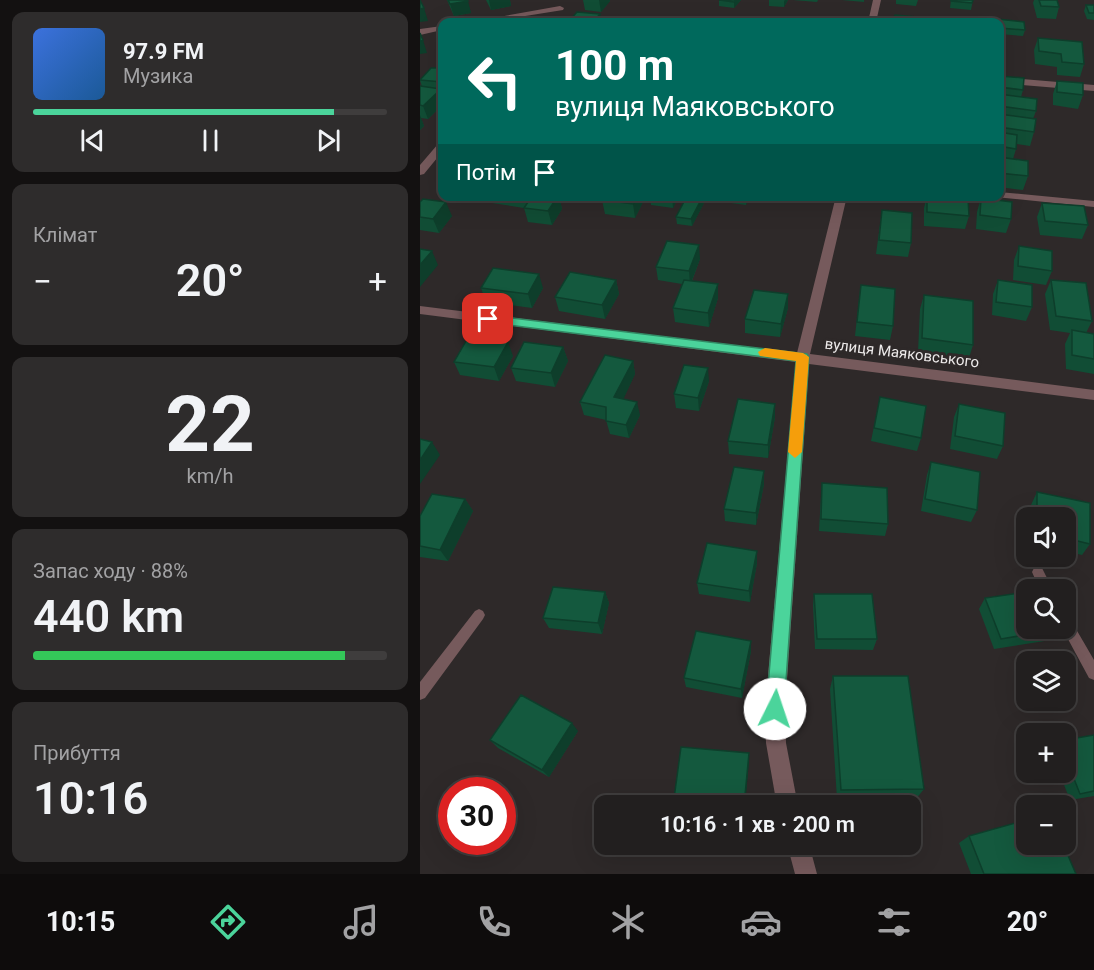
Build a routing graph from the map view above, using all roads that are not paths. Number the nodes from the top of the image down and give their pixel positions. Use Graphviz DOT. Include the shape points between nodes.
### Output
graph roads {
  1 [pos="566,0"];
  2 [pos="877,0"];
  3 [pos="1087,0"];
  4 [pos="1094,0"];
  5 [pos="560,8"];
  6 [pos="499,18"];
  7 [pos="551,18"];
  8 [pos="873,18"];
  9 [pos="438,29"];
  10 [pos="420,32"];
  11 [pos="1004,80"];
  12 [pos="1094,88"];
  13 [pos="438,151"];
  14 [pos="420,172"];
  15 [pos="1004,195"];
  16 [pos="841,201"];
  17 [pos="1094,204"];
  18 [pos="420,310"];
  19 [pos="803,357"];
  20 [pos="1094,395"];
  21 [pos="1038,572"];
  22 [pos="1042,579"];
  23 [pos="479,615"];
  24 [pos="1075,639"];
  25 [pos="1094,673"];
  26 [pos="420,693"];
  27 [pos="786,795"];
  28 [pos="801,855"];
  29 [pos="806,874"];
  1 -- 5 [label="street"];
  2 -- 8 [label="street"];
  3 -- 4 [label="street"];
  5 -- 6 [label="street"];
  5 -- 7 [label="street"];
  9 -- 10 [label="street"];
  11 -- 12 [label="street"];
  13 -- 14 [label="street"];
  15 -- 17 [label="street"];
  16 -- 19 [label="street"];
  18 -- 19 [label="street, вулиця Маяковського"];
  19 -- 20 [label="street, вулиця Маяковського"];
  19 -- 27 [label="street" via="775,709 776,743"];
  21 -- 22 [label="lane"];
  23 -- 26 [label="lane"];
  24 -- 25 [label="lane"];
  28 -- 29 [label="street"];
}
